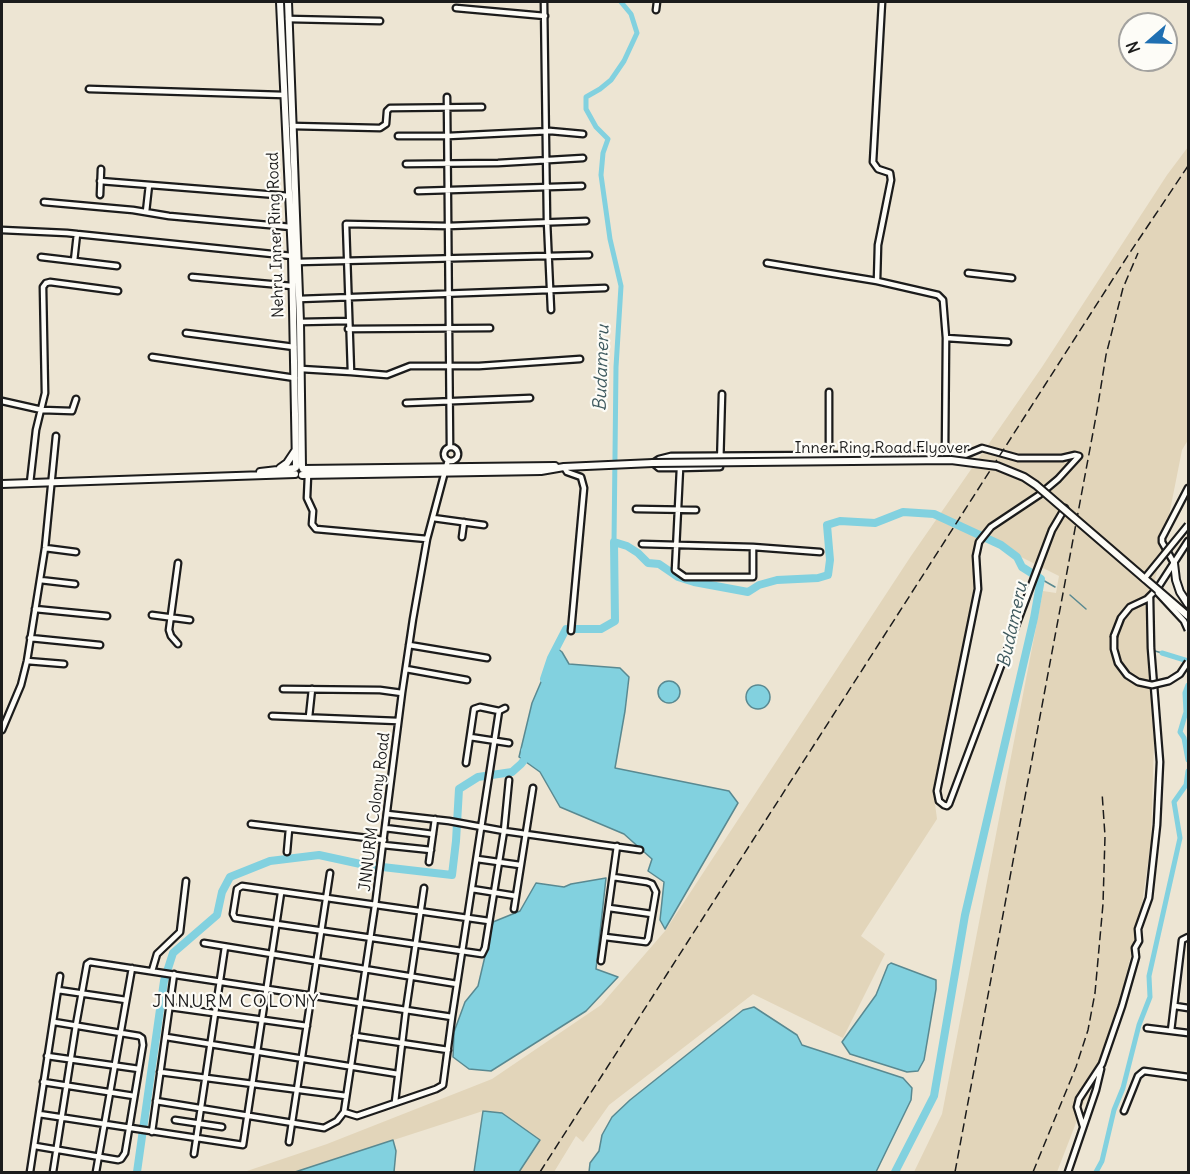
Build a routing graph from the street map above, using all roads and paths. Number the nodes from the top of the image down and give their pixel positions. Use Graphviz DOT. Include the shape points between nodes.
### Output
graph roads {
  1 [pos="280,2"];
  2 [pos="288,2"];
  3 [pos="544,2"];
  4 [pos="657,2"];
  5 [pos="882,2"];
  6 [pos="456,8"];
  7 [pos="656,10"];
  8 [pos="545,16"];
  9 [pos="288,19"];
  10 [pos="380,21"];
  11 [pos="89,89"];
  12 [pos="284,95"];
  13 [pos="447,97"];
  14 [pos="482,107"];
  15 [pos="447,108"];
  16 [pos="292,126"];
  17 [pos="547,131"];
  18 [pos="583,134"];
  19 [pos="398,136"];
  20 [pos="448,136"];
  21 [pos="583,158"];
  22 [pos="548,160"];
  23 [pos="406,164"];
  24 [pos="448,164"];
  25 [pos="101,169"];
  26 [pos="100,181"];
  27 [pos="149,185"];
  28 [pos="582,186"];
  29 [pos="548,188"];
  30 [pos="417,191"];
  31 [pos="448,191"];
  32 [pos="100,195"];
  33 [pos="289,196"];
  34 [pos="44,202"];
  35 [pos="146,212"];
  36 [pos="547,221"];
  37 [pos="586,221"];
  38 [pos="448,225"];
  39 [pos="291,227"];
  40 [pos="2,230"];
  41 [pos="77,234"];
  42 [pos="590,255"];
  43 [pos="292,256"];
  44 [pos="549,256"];
  45 [pos="41,257"];
  46 [pos="448,259"];
  47 [pos="74,261"];
  48 [pos="348,261"];
  49 [pos="298,262"];
  50 [pos="767,263"];
  51 [pos="117,266"];
  52 [pos="968,273"];
  53 [pos="192,277"];
  54 [pos="1012,278"];
  55 [pos="877,281"];
  56 [pos="292,286"];
  57 [pos="605,288"];
  58 [pos="550,290"];
  59 [pos="118,291"];
  60 [pos="449,293"];
  61 [pos="348,298"];
  62 [pos="299,299"];
  63 [pos="551,310"];
  64 [pos="349,321"];
  65 [pos="300,322"];
  66 [pos="449,328"];
  67 [pos="490,328"];
  68 [pos="348,329"];
  69 [pos="186,333"];
  70 [pos="946,338"];
  71 [pos="1008,342"];
  72 [pos="294,347"];
  73 [pos="152,357"];
  74 [pos="579,359"];
  75 [pos="449,367"];
  76 [pos="301,369"];
  77 [pos="351,372"];
  78 [pos="295,378"];
  79 [pos="829,392"];
  80 [pos="722,394"];
  81 [pos="530,398"];
  82 [pos="76,399"];
  83 [pos="2,401"];
  84 [pos="450,402"];
  85 [pos="405,403"];
  86 [pos="42,410"];
  87 [pos="56,436"];
  88 [pos="450,447"];
  89 [pos="295,450"];
  90 [pos="945,454"];
  91 [pos="829,455"];
  92 [pos="720,456"];
  93 [pos="302,459"];
  94 [pos="652,464"];
  95 [pos="446,467"];
  96 [pos="564,467"];
  97 [pos="313,468"];
  98 [pos="680,468"];
  99 [pos="280,469"];
  100 [pos="300,471"];
  101 [pos="244,475"];
  102 [pos="51,482"];
  103 [pos="30,483"];
  104 [pos="2,484"];
  105 [pos="1188,488"];
  106 [pos="1065,508"];
  107 [pos="636,509"];
  108 [pos="678,510"];
  109 [pos="696,510"];
  110 [pos="434,518"];
  111 [pos="464,522"];
  112 [pos="484,525"];
  113 [pos="1188,525"];
  114 [pos="462,537"];
  115 [pos="427,539"];
  116 [pos="1188,541"];
  117 [pos="642,544"];
  118 [pos="677,544"];
  119 [pos="753,547"];
  120 [pos="45,548"];
  121 [pos="76,552"];
  122 [pos="820,552"];
  123 [pos="178,563"];
  124 [pos="1174,563"];
  125 [pos="40,580"];
  126 [pos="1145,580"];
  127 [pos="75,584"];
  128 [pos="1150,597"];
  129 [pos="1188,604"];
  130 [pos="35,609"];
  131 [pos="152,615"];
  132 [pos="106,616"];
  133 [pos="1188,616"];
  134 [pos="171,617"];
  135 [pos="190,620"];
  136 [pos="1188,630"];
  137 [pos="571,631"];
  138 [pos="30,638"];
  139 [pos="178,644"];
  140 [pos="100,645"];
  141 [pos="409,645"];
  142 [pos="487,658"];
  143 [pos="27,661"];
  144 [pos="1188,662"];
  145 [pos="64,664"];
  146 [pos="406,669"];
  147 [pos="467,680"];
  148 [pos="283,689"];
  149 [pos="312,689"];
  150 [pos="402,693"];
  151 [pos="505,708"];
  152 [pos="499,711"];
  153 [pos="272,716"];
  154 [pos="309,717"];
  155 [pos="398,721"];
  156 [pos="2,730"];
  157 [pos="470,737"];
  158 [pos="494,741"];
  159 [pos="509,743"];
  160 [pos="466,763"];
  161 [pos="509,780"];
  162 [pos="533,788"];
  163 [pos="387,814"];
  164 [pos="435,819"];
  165 [pos="251,824"];
  166 [pos="481,827"];
  167 [pos="385,828"];
  168 [pos="290,829"];
  169 [pos="504,831"];
  170 [pos="526,832"];
  171 [pos="433,834"];
  172 [pos="384,842"];
  173 [pos="617,846"];
  174 [pos="431,850"];
  175 [pos="640,850"];
  176 [pos="287,852"];
  177 [pos="477,858"];
  178 [pos="429,862"];
  179 [pos="499,862"];
  180 [pos="520,865"];
  181 [pos="330,873"];
  182 [pos="613,877"];
  183 [pos="186,881"];
  184 [pos="424,888"];
  185 [pos="472,889"];
  186 [pos="281,893"];
  187 [pos="494,893"];
  188 [pos="516,896"];
  189 [pos="326,899"];
  190 [pos="375,906"];
  191 [pos="609,908"];
  192 [pos="514,909"];
  193 [pos="421,912"];
  194 [pos="652,914"];
  195 [pos="467,918"];
  196 [pos="489,921"];
  197 [pos="276,924"];
  198 [pos="321,931"];
  199 [pos="604,937"];
  200 [pos="1188,937"];
  201 [pos="370,939"];
  202 [pos="204,943"];
  203 [pos="225,946"];
  204 [pos="416,946"];
  205 [pos="462,953"];
  206 [pos="271,954"];
  207 [pos="317,961"];
  208 [pos="601,961"];
  209 [pos="132,968"];
  210 [pos="365,969"];
  211 [pos="152,971"];
  212 [pos="172,974"];
  213 [pos="60,976"];
  214 [pos="411,976"];
  215 [pos="220,982"];
  216 [pos="457,984"];
  217 [pos="265,989"];
  218 [pos="58,990"];
  219 [pos="82,994"];
  220 [pos="311,996"];
  221 [pos="126,1000"];
  222 [pos="360,1004"];
  223 [pos="1175,1006"];
  224 [pos="170,1007"];
  225 [pos="1188,1008"];
  226 [pos="406,1010"];
  227 [pos="215,1013"];
  228 [pos="452,1017"];
  229 [pos="261,1019"];
  230 [pos="54,1022"];
  231 [pos="76,1025"];
  232 [pos="307,1026"];
  233 [pos="1147,1028"];
  234 [pos="1171,1031"];
  235 [pos="121,1032"];
  236 [pos="1188,1033"];
  237 [pos="355,1036"];
  238 [pos="165,1037"];
  239 [pos="402,1043"];
  240 [pos="211,1044"];
  241 [pos="448,1050"];
  242 [pos="257,1052"];
  243 [pos="48,1056"];
  244 [pos="71,1059"];
  245 [pos="302,1059"];
  246 [pos="1102,1064"];
  247 [pos="114,1065"];
  248 [pos="351,1067"];
  249 [pos="139,1069"];
  250 [pos="160,1072"];
  251 [pos="398,1074"];
  252 [pos="1188,1077"];
  253 [pos="206,1078"];
  254 [pos="43,1082"];
  255 [pos="252,1084"];
  256 [pos="66,1086"];
  257 [pos="298,1090"];
  258 [pos="110,1092"];
  259 [pos="134,1096"];
  260 [pos="346,1096"];
  261 [pos="156,1101"];
  262 [pos="394,1102"];
  263 [pos="201,1108"];
  264 [pos="1124,1111"];
  265 [pos="344,1112"];
  266 [pos="39,1114"];
  267 [pos="248,1116"];
  268 [pos="61,1118"];
  269 [pos="175,1120"];
  270 [pos="292,1123"];
  271 [pos="199,1124"];
  272 [pos="104,1125"];
  273 [pos="1083,1126"];
  274 [pos="222,1127"];
  275 [pos="128,1128"];
  276 [pos="150,1132"];
  277 [pos="196,1138"];
  278 [pos="289,1142"];
  279 [pos="35,1146"];
  280 [pos="56,1149"];
  281 [pos="194,1154"];
  282 [pos="98,1157"];
  283 [pos="30,1173"];
  284 [pos="53,1173"];
  285 [pos="96,1173"];
  286 [pos="1068,1173"];
  1 -- 12 [label="main road, Nehru Inner Ring Road"];
  2 -- 9 [label="main road"];
  3 -- 8 [label="street"];
  4 -- 7 [label="street"];
  5 -- 55 [label="street" via="873,162 878,169 890,173 891,180 878,245"];
  6 -- 8 [label="street"];
  8 -- 17 [label="street"];
  9 -- 10 [label="street"];
  9 -- 16 [label="main road"];
  11 -- 12 [label="street"];
  12 -- 33 [label="main road, Nehru Inner Ring Road"];
  13 -- 15 [label="street"];
  14 -- 15 [label="street"];
  15 -- 16 [label="street" via="390,108 386,124 380,128"];
  15 -- 20 [label="street"];
  16 -- 49 [label="main road"];
  17 -- 18 [label="street"];
  17 -- 20 [label="street"];
  17 -- 22 [label="street"];
  19 -- 20 [label="street"];
  20 -- 24 [label="street"];
  21 -- 22 [label="street"];
  22 -- 24 [label="street"];
  22 -- 29 [label="street"];
  23 -- 24 [label="street"];
  24 -- 31 [label="street"];
  25 -- 26 [label="street"];
  26 -- 27 [label="street"];
  26 -- 32 [label="street"];
  27 -- 33 [label="street"];
  27 -- 35 [label="street"];
  28 -- 29 [label="street"];
  29 -- 31 [label="street"];
  29 -- 36 [label="street"];
  30 -- 31 [label="street"];
  31 -- 38 [label="street"];
  33 -- 39 [label="main road, Nehru Inner Ring Road"];
  34 -- 35 [label="street"];
  35 -- 39 [label="street"];
  36 -- 37 [label="street"];
  36 -- 38 [label="street"];
  36 -- 44 [label="street"];
  38 -- 46 [label="street"];
  38 -- 48 [label="street" via="346,224"];
  39 -- 43 [label="main road, Nehru Inner Ring Road"];
  40 -- 41 [label="street"];
  41 -- 43 [label="street"];
  41 -- 47 [label="street"];
  42 -- 44 [label="street"];
  43 -- 56 [label="main road, Nehru Inner Ring Road"];
  44 -- 46 [label="street"];
  44 -- 58 [label="street"];
  45 -- 47 [label="street"];
  46 -- 48 [label="street"];
  46 -- 60 [label="street"];
  47 -- 51 [label="street"];
  48 -- 49 [label="street"];
  48 -- 61 [label="street"];
  49 -- 62 [label="main road"];
  50 -- 55 [label="street"];
  52 -- 54 [label="street"];
  53 -- 56 [label="street"];
  55 -- 70 [label="street" via="942,297"];
  56 -- 72 [label="main road, Nehru Inner Ring Road"];
  57 -- 58 [label="street"];
  58 -- 60 [label="street"];
  58 -- 63 [label="street"];
  59 -- 86 [label="street" via="50,282 43,287"];
  60 -- 61 [label="street"];
  60 -- 66 [label="street"];
  61 -- 62 [label="street"];
  61 -- 64 [label="street"];
  62 -- 65 [label="main road"];
  64 -- 65 [label="street"];
  64 -- 68 [label="street"];
  65 -- 76 [label="main road"];
  66 -- 67 [label="street"];
  66 -- 68 [label="street"];
  66 -- 75 [label="street"];
  68 -- 77 [label="street"];
  69 -- 72 [label="street"];
  70 -- 71 [label="street"];
  70 -- 90 [label="street"];
  72 -- 78 [label="main road, Nehru Inner Ring Road"];
  73 -- 78 [label="street"];
  74 -- 75 [label="street"];
  75 -- 77 [label="street" via="410,366 387,375"];
  75 -- 84 [label="street"];
  76 -- 77 [label="street"];
  76 -- 93 [label="main road"];
  78 -- 89 [label="main road, Nehru Inner Ring Road"];
  79 -- 91 [label="street"];
  80 -- 92 [label="street"];
  81 -- 84 [label="street"];
  82 -- 86 [label="street" via="72,411"];
  83 -- 86 [label="street"];
  84 -- 85 [label="street"];
  84 -- 88 [label="street"];
  86 -- 103 [label="street"];
  87 -- 102 [label="street"];
  88 -- 95 [label="street" via="444,452"];
  88 -- 95 [label="street" via="456,449 458,456"];
  89 -- 99 [label="main road"];
  89 -- 100 [label="main road, Nehru Inner Ring Road"];
  90 -- 91 [label="street"];
  90 -- 106 [label="street" via="965,455 982,448 1018,458 1079,456 1039,495 997,521 979,542 978,589 937,791 944,805 949,804 1052,530"];
  91 -- 92 [label="street"];
  92 -- 94 [label="street, bridge" via="671,456"];
  92 -- 98 [label="street" via="720,467"];
  93 -- 97 [label="main road"];
  93 -- 100 [label="main road"];
  94 -- 96 [label="main road, Inner Ring Road Flyover"];
  94 -- 98 [label="street"];
  94 -- 106 [label="main road, Inner Ring Road Flyover, bridge" via="969,461 997,466 1024,477"];
  95 -- 96 [label="main road" via="541,471"];
  95 -- 97 [label="main road"];
  95 -- 100 [label="main road"];
  95 -- 110 [label="street, JNNURM Colony Road"];
  96 -- 137 [label="street" via="581,477 584,488"];
  97 -- 100 [label="main road"];
  98 -- 108 [label="street"];
  99 -- 100 [label="main road"];
  99 -- 101 [label="main road"];
  100 -- 101 [label="main road"];
  100 -- 115 [label="street" via="316,529"];
  101 -- 102 [label="main road"];
  102 -- 103 [label="main road"];
  102 -- 120 [label="street"];
  103 -- 104 [label="main road"];
  105 -- 124 [label="street" via="1162,538"];
  106 -- 126 [label="main road, Inner Ring Road Flyover, bridge"];
  107 -- 108 [label="street"];
  108 -- 109 [label="street"];
  108 -- 118 [label="street"];
  110 -- 111 [label="street"];
  110 -- 115 [label="street, JNNURM Colony Road"];
  111 -- 112 [label="street"];
  111 -- 114 [label="street"];
  113 -- 126 [label="street, bridge"];
  115 -- 141 [label="street, JNNURM Colony Road"];
  116 -- 124 [label="street"];
  117 -- 118 [label="street"];
  118 -- 119 [label="street"];
  118 -- 119 [label="street" via="675,570 685,577 753,577"];
  119 -- 122 [label="street"];
  120 -- 121 [label="street"];
  120 -- 125 [label="street"];
  123 -- 134 [label="street"];
  124 -- 128 [label="street"];
  124 -- 129 [label="main road" via="1180,592"];
  125 -- 127 [label="street"];
  125 -- 130 [label="street"];
  126 -- 133 [label="main road, Inner Ring Road Flyover, bridge"];
  126 -- 136 [label="street, bridge"];
  128 -- 144 [label="street, bridge" via="1125,612 1118,624 1114,636 1118,663 1127,675 1152,685 1163,684 1180,674"];
  128 -- 246 [label="street" via="1161,762 1157,825 1147,908 1138,929 1136,957"];
  130 -- 132 [label="street"];
  130 -- 138 [label="street"];
  131 -- 134 [label="street"];
  134 -- 135 [label="street"];
  134 -- 139 [label="street" via="169,633"];
  138 -- 140 [label="street"];
  138 -- 143 [label="street"];
  141 -- 142 [label="street"];
  141 -- 146 [label="street, JNNURM Colony Road"];
  143 -- 145 [label="street"];
  143 -- 156 [label="street"];
  146 -- 147 [label="street"];
  146 -- 150 [label="street, JNNURM Colony Road"];
  148 -- 149 [label="street"];
  149 -- 150 [label="street"];
  149 -- 154 [label="street"];
  150 -- 155 [label="street, JNNURM Colony Road"];
  151 -- 152 [label="street"];
  152 -- 157 [label="street" via="474,709"];
  152 -- 158 [label="street"];
  153 -- 154 [label="street"];
  154 -- 155 [label="street"];
  155 -- 163 [label="street, JNNURM Colony Road"];
  157 -- 158 [label="street"];
  157 -- 160 [label="street"];
  158 -- 159 [label="street"];
  158 -- 166 [label="street"];
  161 -- 169 [label="street"];
  162 -- 170 [label="street"];
  163 -- 164 [label="street"];
  163 -- 167 [label="street, JNNURM Colony Road"];
  164 -- 166 [label="street"];
  164 -- 171 [label="street"];
  165 -- 168 [label="street"];
  166 -- 169 [label="street"];
  166 -- 177 [label="street"];
  167 -- 171 [label="street"];
  167 -- 172 [label="street, JNNURM Colony Road"];
  168 -- 172 [label="street"];
  168 -- 176 [label="street"];
  169 -- 170 [label="street"];
  169 -- 179 [label="street"];
  170 -- 173 [label="street"];
  170 -- 180 [label="street"];
  171 -- 174 [label="street"];
  172 -- 174 [label="street"];
  172 -- 190 [label="street, JNNURM Colony Road"];
  173 -- 175 [label="street"];
  173 -- 182 [label="street"];
  174 -- 178 [label="street"];
  177 -- 179 [label="street"];
  177 -- 185 [label="street"];
  179 -- 180 [label="street"];
  179 -- 187 [label="street"];
  180 -- 188 [label="street"];
  181 -- 189 [label="street"];
  182 -- 191 [label="street"];
  182 -- 194 [label="street" via="652,884 656,892"];
  183 -- 211 [label="street" via="180,932 157,954"];
  184 -- 193 [label="street"];
  185 -- 187 [label="street"];
  185 -- 195 [label="street"];
  186 -- 189 [label="street"];
  186 -- 197 [label="street"];
  186 -- 197 [label="street" via="242,886 237,889 232,914 235,918"];
  187 -- 188 [label="street"];
  187 -- 196 [label="street"];
  188 -- 192 [label="street"];
  189 -- 190 [label="street"];
  189 -- 198 [label="street"];
  190 -- 193 [label="street"];
  190 -- 201 [label="street, JNNURM Colony Road"];
  191 -- 194 [label="street"];
  191 -- 199 [label="street"];
  193 -- 195 [label="street"];
  193 -- 204 [label="street"];
  194 -- 199 [label="street" via="646,942"];
  195 -- 196 [label="street"];
  195 -- 205 [label="street"];
  196 -- 205 [label="street" via="484,952"];
  197 -- 198 [label="street"];
  197 -- 206 [label="street"];
  198 -- 201 [label="street"];
  198 -- 207 [label="street"];
  199 -- 208 [label="street"];
  200 -- 223 [label="street" via="1182,939"];
  201 -- 204 [label="street"];
  201 -- 210 [label="street, JNNURM Colony Road"];
  202 -- 203 [label="street"];
  203 -- 206 [label="street"];
  203 -- 215 [label="street"];
  204 -- 205 [label="street"];
  204 -- 214 [label="street"];
  205 -- 216 [label="street"];
  206 -- 207 [label="street"];
  206 -- 217 [label="street"];
  207 -- 210 [label="street"];
  207 -- 220 [label="street"];
  209 -- 211 [label="street"];
  209 -- 219 [label="street" via="90,962"];
  209 -- 221 [label="street"];
  210 -- 214 [label="street"];
  210 -- 222 [label="street, JNNURM Colony Road"];
  211 -- 212 [label="street"];
  212 -- 215 [label="street"];
  212 -- 224 [label="street"];
  213 -- 218 [label="street"];
  214 -- 216 [label="street"];
  214 -- 226 [label="street"];
  215 -- 217 [label="street"];
  215 -- 227 [label="street"];
  216 -- 228 [label="street"];
  217 -- 220 [label="street"];
  217 -- 229 [label="street"];
  218 -- 219 [label="street"];
  218 -- 230 [label="street"];
  219 -- 221 [label="street"];
  219 -- 231 [label="street"];
  220 -- 222 [label="street"];
  220 -- 232 [label="street"];
  221 -- 235 [label="street"];
  222 -- 226 [label="street"];
  222 -- 237 [label="street, JNNURM Colony Road"];
  223 -- 225 [label="street"];
  223 -- 234 [label="street"];
  224 -- 227 [label="street"];
  224 -- 238 [label="street"];
  226 -- 228 [label="street"];
  226 -- 239 [label="street"];
  227 -- 229 [label="street"];
  227 -- 240 [label="street"];
  228 -- 241 [label="street"];
  229 -- 232 [label="street"];
  229 -- 242 [label="street"];
  230 -- 231 [label="street"];
  230 -- 243 [label="street"];
  231 -- 235 [label="street"];
  231 -- 244 [label="street"];
  232 -- 245 [label="street"];
  233 -- 234 [label="street"];
  234 -- 236 [label="street"];
  235 -- 247 [label="street"];
  235 -- 249 [label="street" via="142,1038"];
  237 -- 239 [label="street"];
  237 -- 248 [label="street, JNNURM Colony Road"];
  238 -- 240 [label="street"];
  238 -- 250 [label="street"];
  239 -- 241 [label="street"];
  239 -- 251 [label="street"];
  240 -- 242 [label="street"];
  240 -- 253 [label="street"];
  241 -- 262 [label="street" via="443,1085"];
  242 -- 245 [label="street"];
  242 -- 255 [label="street"];
  243 -- 244 [label="street"];
  243 -- 254 [label="street"];
  244 -- 247 [label="street"];
  244 -- 256 [label="street"];
  245 -- 248 [label="street"];
  245 -- 257 [label="street"];
  246 -- 273 [label="street"];
  246 -- 273 [label="street" via="1078,1099"];
  247 -- 249 [label="street"];
  247 -- 258 [label="street"];
  248 -- 251 [label="street"];
  248 -- 260 [label="street, JNNURM Colony Road"];
  249 -- 259 [label="street"];
  250 -- 253 [label="street"];
  250 -- 261 [label="street"];
  251 -- 262 [label="street"];
  252 -- 264 [label="street" via="1144,1071 1138,1076"];
  253 -- 255 [label="street"];
  253 -- 263 [label="street"];
  254 -- 256 [label="street"];
  254 -- 266 [label="street"];
  255 -- 257 [label="street"];
  255 -- 267 [label="street"];
  256 -- 258 [label="street"];
  256 -- 268 [label="street"];
  257 -- 260 [label="street"];
  257 -- 270 [label="street"];
  258 -- 259 [label="street"];
  258 -- 272 [label="street"];
  259 -- 275 [label="street"];
  260 -- 265 [label="street, JNNURM Colony Road"];
  261 -- 263 [label="street"];
  261 -- 276 [label="street"];
  262 -- 265 [label="street" via="357,1116"];
  263 -- 267 [label="street"];
  263 -- 271 [label="street"];
  265 -- 270 [label="street" via="324,1128"];
  266 -- 268 [label="street"];
  266 -- 279 [label="street"];
  267 -- 270 [label="street"];
  267 -- 277 [label="street" via="241,1146"];
  268 -- 272 [label="street"];
  268 -- 280 [label="street"];
  269 -- 271 [label="street"];
  270 -- 278 [label="street"];
  271 -- 274 [label="street"];
  271 -- 277 [label="street"];
  272 -- 275 [label="street"];
  272 -- 282 [label="street"];
  273 -- 286 [label="street"];
  275 -- 276 [label="street"];
  275 -- 282 [label="street" via="122,1159"];
  276 -- 277 [label="street"];
  277 -- 281 [label="street"];
  279 -- 280 [label="street"];
  279 -- 283 [label="street"];
  280 -- 282 [label="street"];
  280 -- 284 [label="street"];
  282 -- 285 [label="street"];
}
